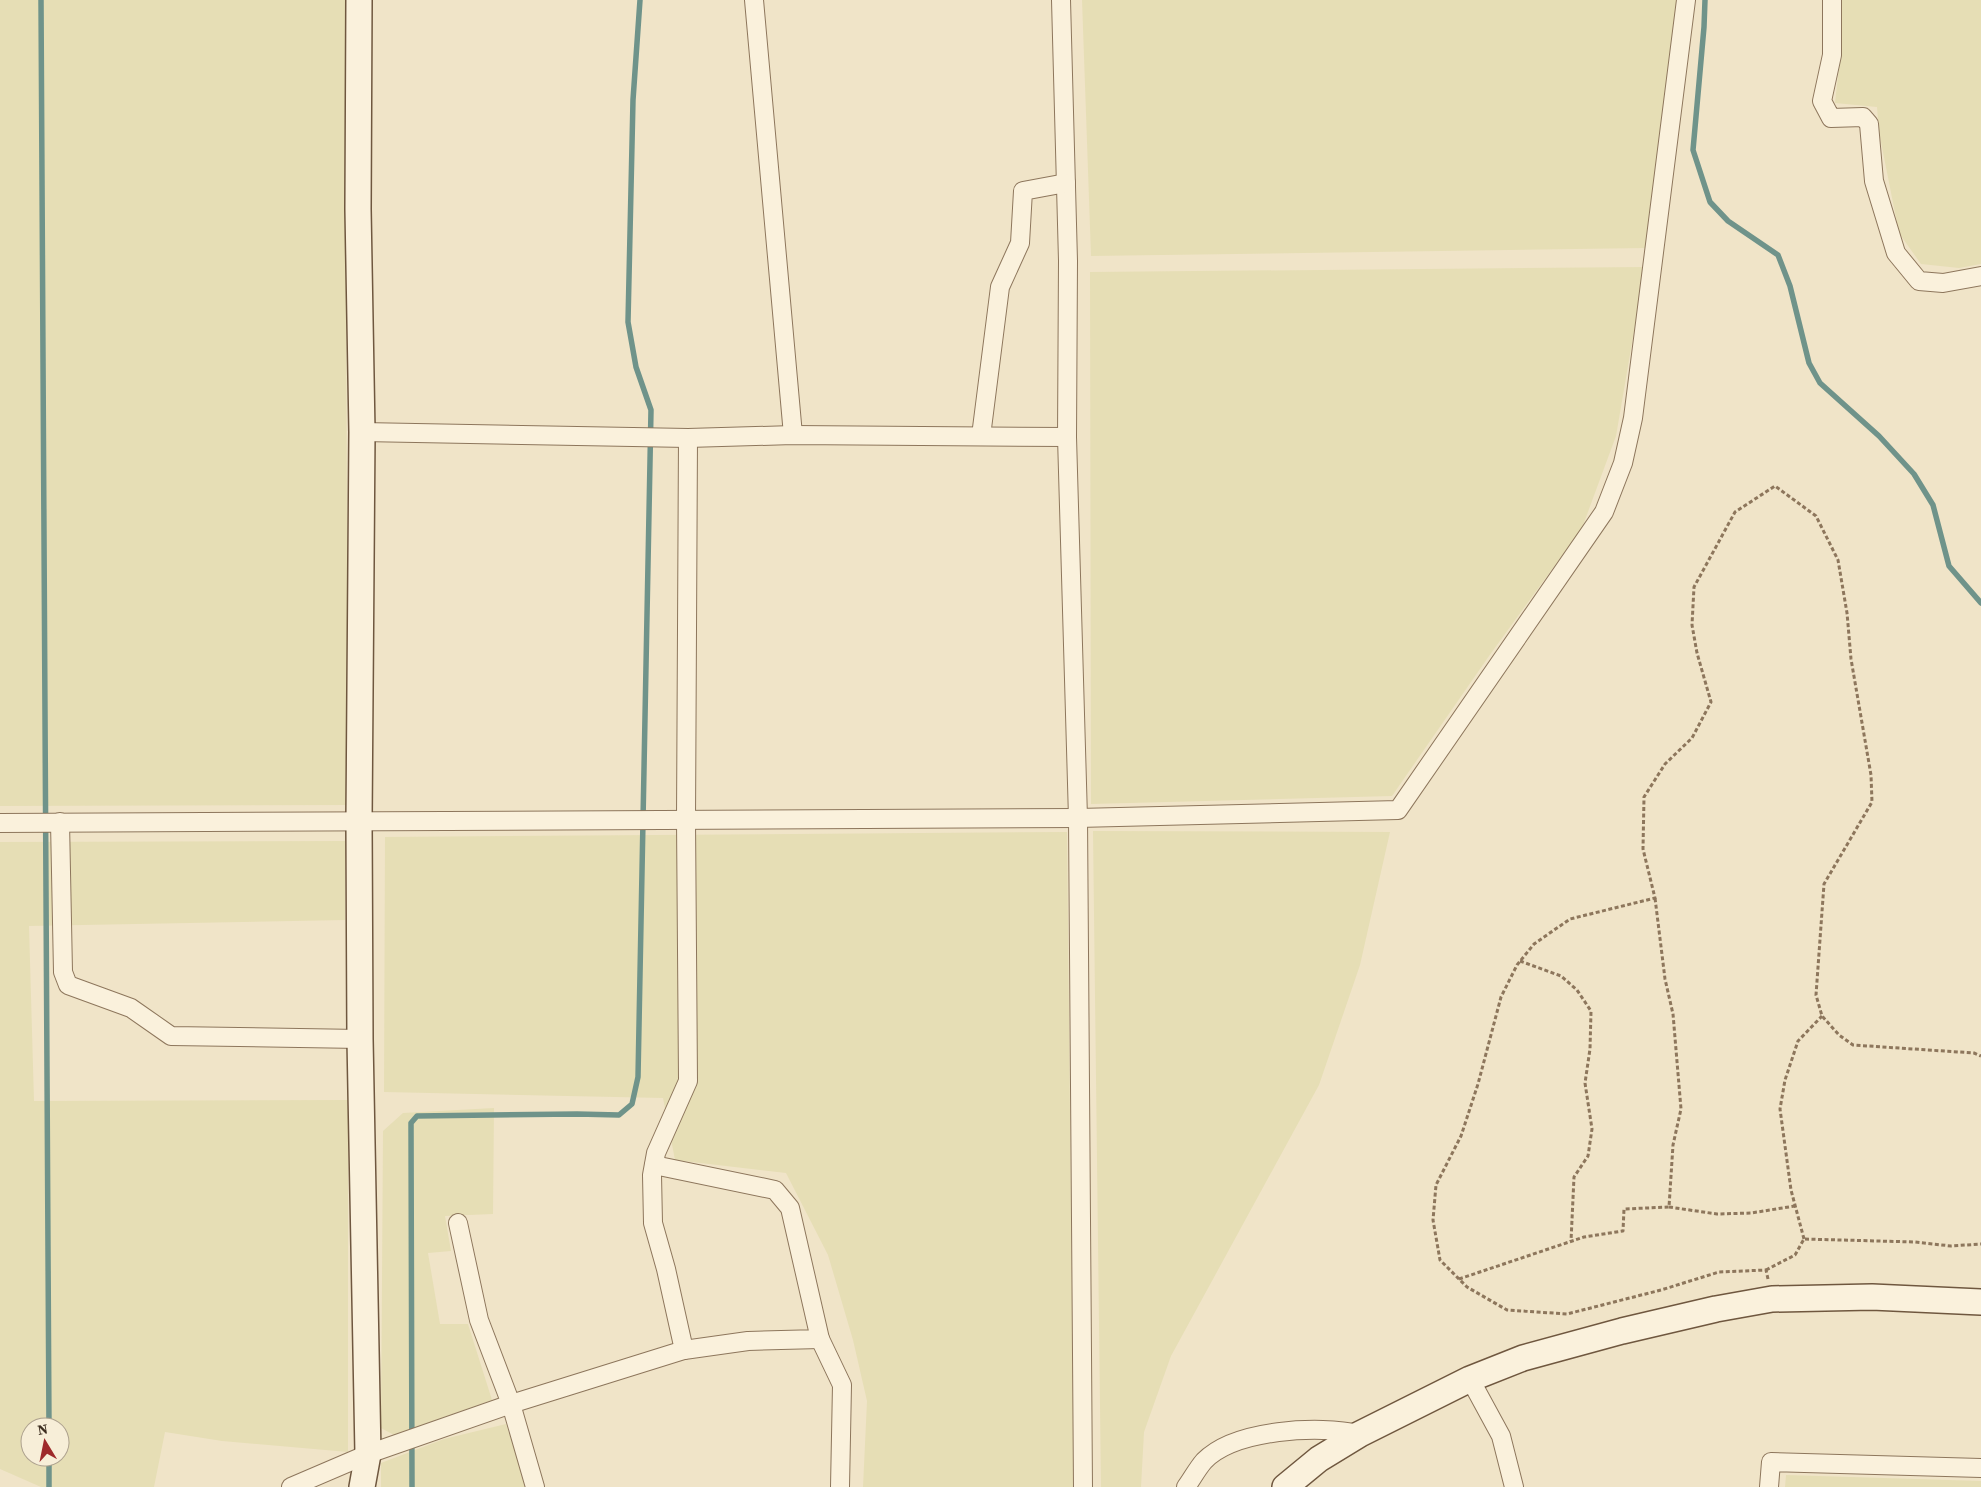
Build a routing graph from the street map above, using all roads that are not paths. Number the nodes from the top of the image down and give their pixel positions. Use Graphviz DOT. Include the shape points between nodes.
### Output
graph roads {
  1 [pos="359,0"];
  2 [pos="754,0"];
  3 [pos="1061,0"];
  4 [pos="1686,0"];
  5 [pos="1832,0"];
  6 [pos="1066,183"];
  7 [pos="1981,276"];
  8 [pos="362,432"];
  9 [pos="794,435"];
  10 [pos="981,436"];
  11 [pos="1067,437"];
  12 [pos="688,438"];
  13 [pos="1078,818"];
  14 [pos="686,820"];
  15 [pos="359,821"];
  16 [pos="0,822"];
  17 [pos="60,822"];
  18 [pos="360,1040"];
  19 [pos="654,1165"];
  20 [pos="458,1224"];
  21 [pos="1981,1302"];
  22 [pos="820,1339"];
  23 [pos="684,1350"];
  24 [pos="1470,1379"];
  25 [pos="511,1404"];
  26 [pos="1360,1434"];
  27 [pos="368,1454"];
  28 [pos="1981,1468"];
  29 [pos="290,1487"];
  30 [pos="362,1487"];
  31 [pos="536,1487"];
  32 [pos="840,1487"];
  33 [pos="1083,1487"];
  34 [pos="1186,1487"];
  35 [pos="1285,1487"];
  36 [pos="1514,1487"];
  37 [pos="1769,1487"];
  1 -- 8 [label="street"];
  2 -- 9 [label="street"];
  3 -- 6 [label="street"];
  4 -- 13 [label="street" via="1634,418 1623,463 1604,512 1398,810"];
  5 -- 7 [label="street" via="1832,55 1822,101 1831,118 1863,116 1869,124 1874,181 1896,253 1919,281 1943,283"];
  6 -- 10 [label="street" via="1023,192 1020,244 1000,287"];
  6 -- 11 [label="street"];
  8 -- 12 [label="street"];
  8 -- 15 [label="street"];
  9 -- 10 [label="street"];
  9 -- 12 [label="street"];
  10 -- 11 [label="street"];
  11 -- 13 [label="street"];
  12 -- 14 [label="street"];
  13 -- 14 [label="street"];
  13 -- 33 [label="street"];
  14 -- 15 [label="street"];
  14 -- 19 [label="street" via="688,1081 656,1153"];
  15 -- 17 [label="street"];
  15 -- 18 [label="street"];
  16 -- 17 [label="street"];
  17 -- 18 [label="street" via="63,972 68,984 131,1008 171,1036"];
  18 -- 27 [label="street"];
  19 -- 22 [label="street" via="775,1190 790,1208"];
  19 -- 23 [label="street" via="653,1223"];
  20 -- 25 [label="street" via="479,1320"];
  21 -- 24 [label="street" via="1872,1297 1772,1299 1622,1331 1523,1358"];
  22 -- 23 [label="street" via="748,1340"];
  22 -- 32 [label="street" via="842,1385"];
  23 -- 25 [label="street"];
  24 -- 26 [label="street"];
  24 -- 36 [label="street" via="1501,1436"];
  25 -- 27 [label="street"];
  25 -- 31 [label="street"];
  26 -- 34 [label="street" via="1339,1430 1272,1433 1234,1442 1204,1461"];
  26 -- 35 [label="street"];
  27 -- 29 [label="street"];
  27 -- 30 [label="street"];
  28 -- 37 [label="street" via="1771,1462"];
}
